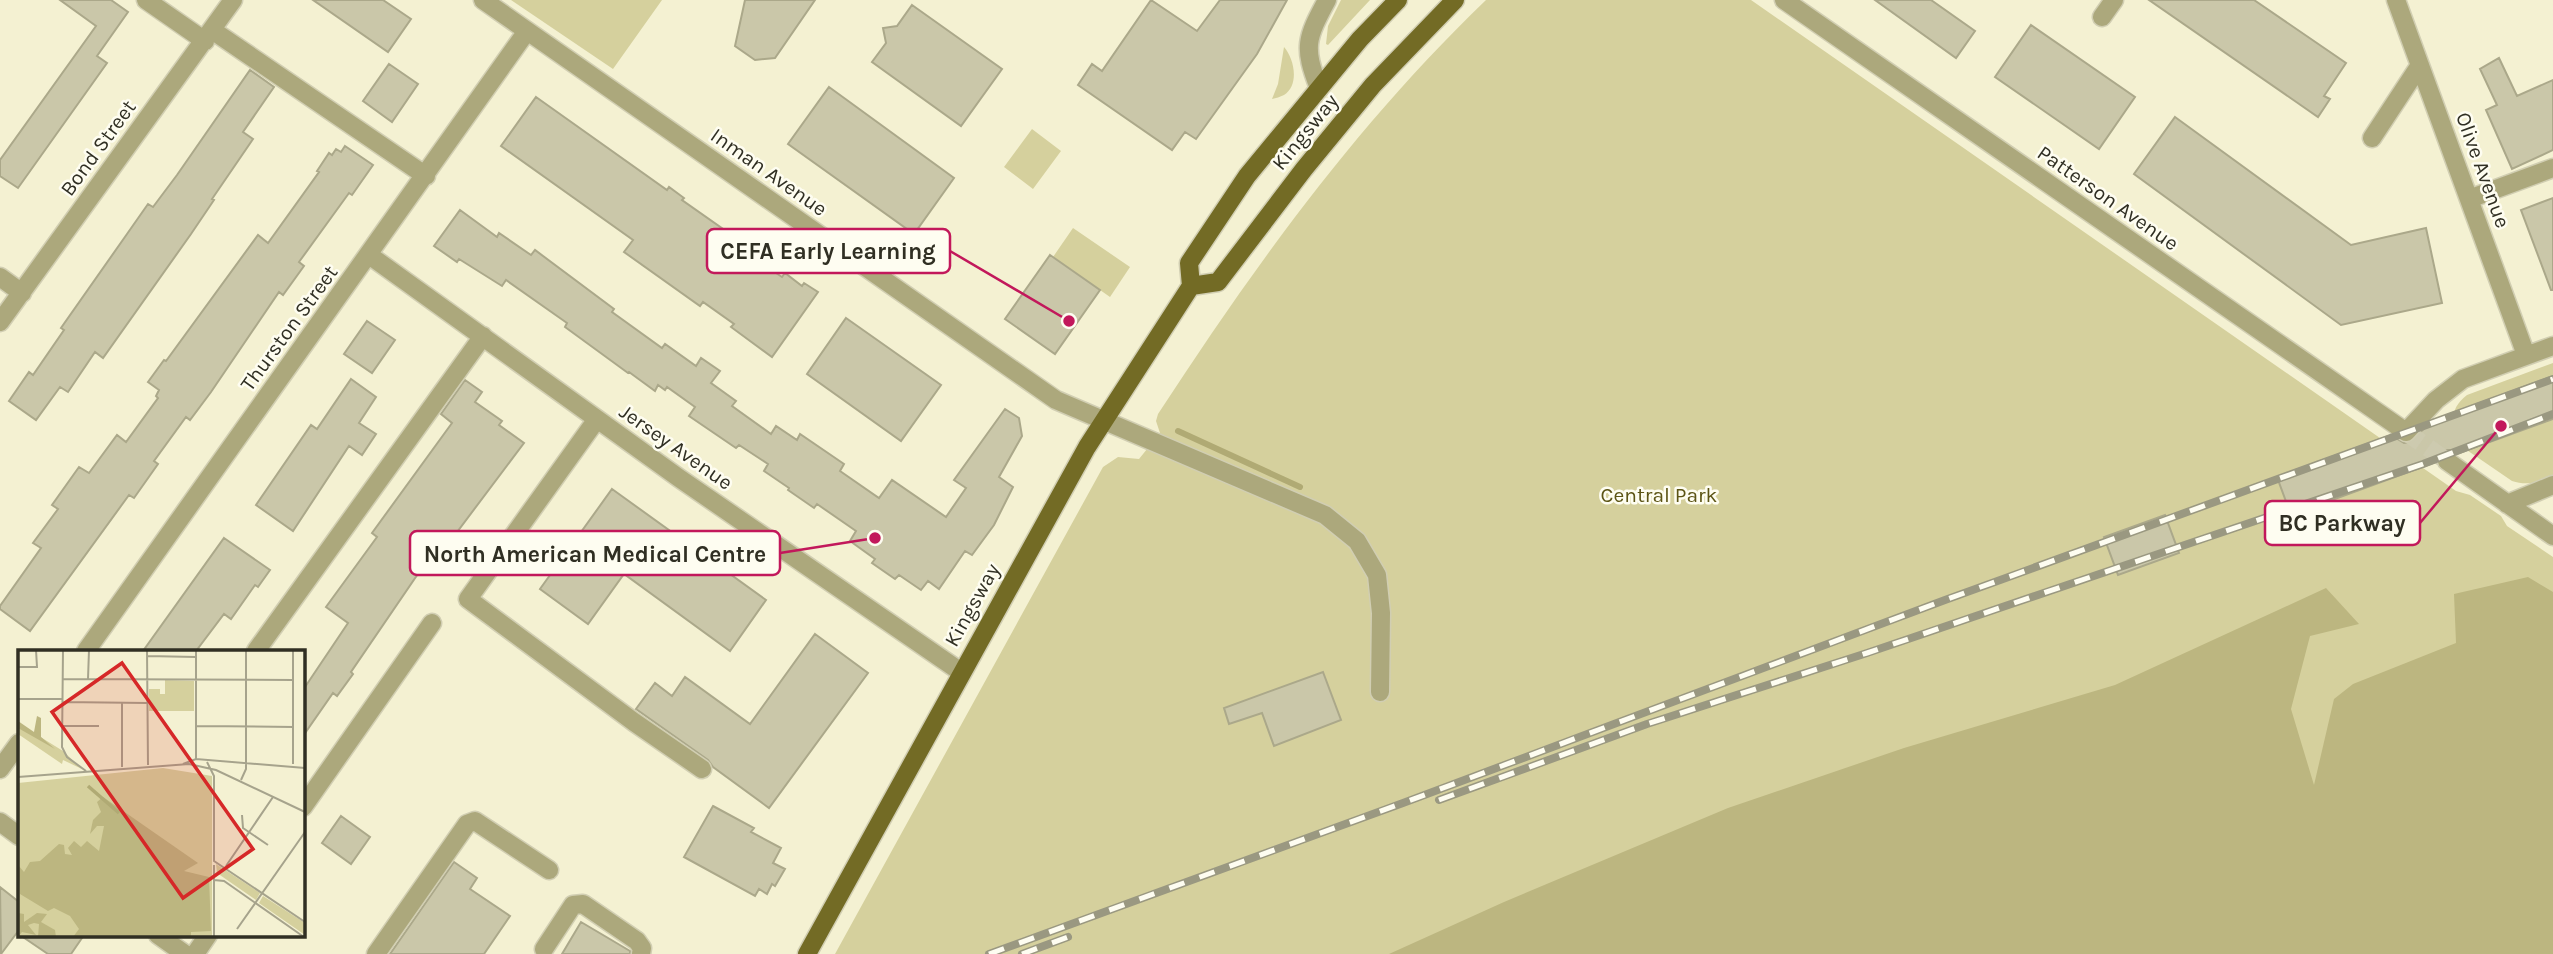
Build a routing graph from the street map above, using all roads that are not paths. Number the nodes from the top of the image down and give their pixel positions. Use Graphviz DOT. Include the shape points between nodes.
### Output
graph roads {
  1 [pos="146,0"];
  2 [pos="233,0"];
  3 [pos="483,0"];
  4 [pos="1327,0"];
  5 [pos="1398,0"];
  6 [pos="1455,0"];
  7 [pos="1784,0"];
  8 [pos="2114,0"];
  9 [pos="2396,0"];
  10 [pos="2102,17"];
  11 [pos="527,31"];
  12 [pos="209,35"];
  13 [pos="2420,65"];
  14 [pos="1319,88"];
  15 [pos="2372,138"];
  16 [pos="2553,168"];
  17 [pos="426,176"];
  18 [pos="2469,199"];
  19 [pos="369,256"];
  20 [pos="0,277"];
  21 [pos="1191,286"];
  22 [pos="22,293"];
  23 [pos="0,323"];
  24 [pos="483,336"];
  25 [pos="2553,346"];
  26 [pos="2526,355"];
  27 [pos="597,419"];
  28 [pos="1103,422"];
  29 [pos="2447,461"];
  30 [pos="2553,485"];
  31 [pos="2507,504"];
  32 [pos="2553,536"];
  33 [pos="432,623"];
  34 [pos="87,650"];
  35 [pos="257,650"];
  36 [pos="961,672"];
  37 [pos="1380,692"];
  38 [pos="18,744"];
  39 [pos="0,769"];
  40 [pos="702,769"];
  41 [pos="304,806"];
  42 [pos="0,822"];
  43 [pos="18,835"];
  44 [pos="550,870"];
  45 [pos="159,936"];
  46 [pos="207,936"];
  47 [pos="544,949"];
  48 [pos="185,954"];
  49 [pos="195,954"];
  50 [pos="376,954"];
  51 [pos="641,954"];
  52 [pos="807,954"];
  1 -- 12 [label="street"];
  2 -- 12 [label="street, Bond Street"];
  3 -- 11 [label="street, Inman Avenue"];
  4 -- 14 [label="street" via="1309,42 1308,60"];
  5 -- 14 [label="main road, Kingsway"];
  6 -- 21 [label="main road, Kingsway" via="1365,95 1218,282"];
  7 -- 26 [label="street, Patterson Avenue" via="2406,432 2463,379"];
  8 -- 10 [label="street"];
  9 -- 13 [label="street, Olive Avenue"];
  11 -- 17 [label="street, Thurston Street"];
  11 -- 28 [label="street, Inman Avenue" via="1024,380"];
  12 -- 17 [label="street"];
  12 -- 22 [label="street, Bond Street"];
  13 -- 15 [label="street"];
  13 -- 18 [label="street, Olive Avenue"];
  14 -- 21 [label="main road, Kingsway" via="1247,176 1189,263"];
  16 -- 18 [label="street"];
  17 -- 19 [label="street, Thurston Street"];
  18 -- 26 [label="street, Olive Avenue"];
  19 -- 24 [label="street, Jersey Avenue"];
  19 -- 34 [label="street, Thurston Street"];
  20 -- 22 [label="street"];
  21 -- 28 [label="main road, Kingsway"];
  22 -- 23 [label="street, Bond Street"];
  24 -- 27 [label="street, Jersey Avenue"];
  24 -- 35 [label="street"];
  25 -- 26 [label="street"];
  27 -- 36 [label="street, Jersey Avenue"];
  27 -- 40 [label="street" via="468,599"];
  28 -- 36 [label="main road, Kingsway"];
  28 -- 37 [label="street, Inman Avenue" via="1325,515 1357,541 1377,575"];
  29 -- 31 [label="street"];
  30 -- 31 [label="street"];
  31 -- 32 [label="street"];
  33 -- 41 [label="street"];
  36 -- 52 [label="main road, Kingsway"];
  38 -- 39 [label="street"];
  42 -- 43 [label="street"];
  44 -- 50 [label="street" via="475,821 467,824"];
  45 -- 48 [label="street"];
  46 -- 49 [label="street"];
  47 -- 51 [label="street" via="573,905 583,904 637,941"];
}
